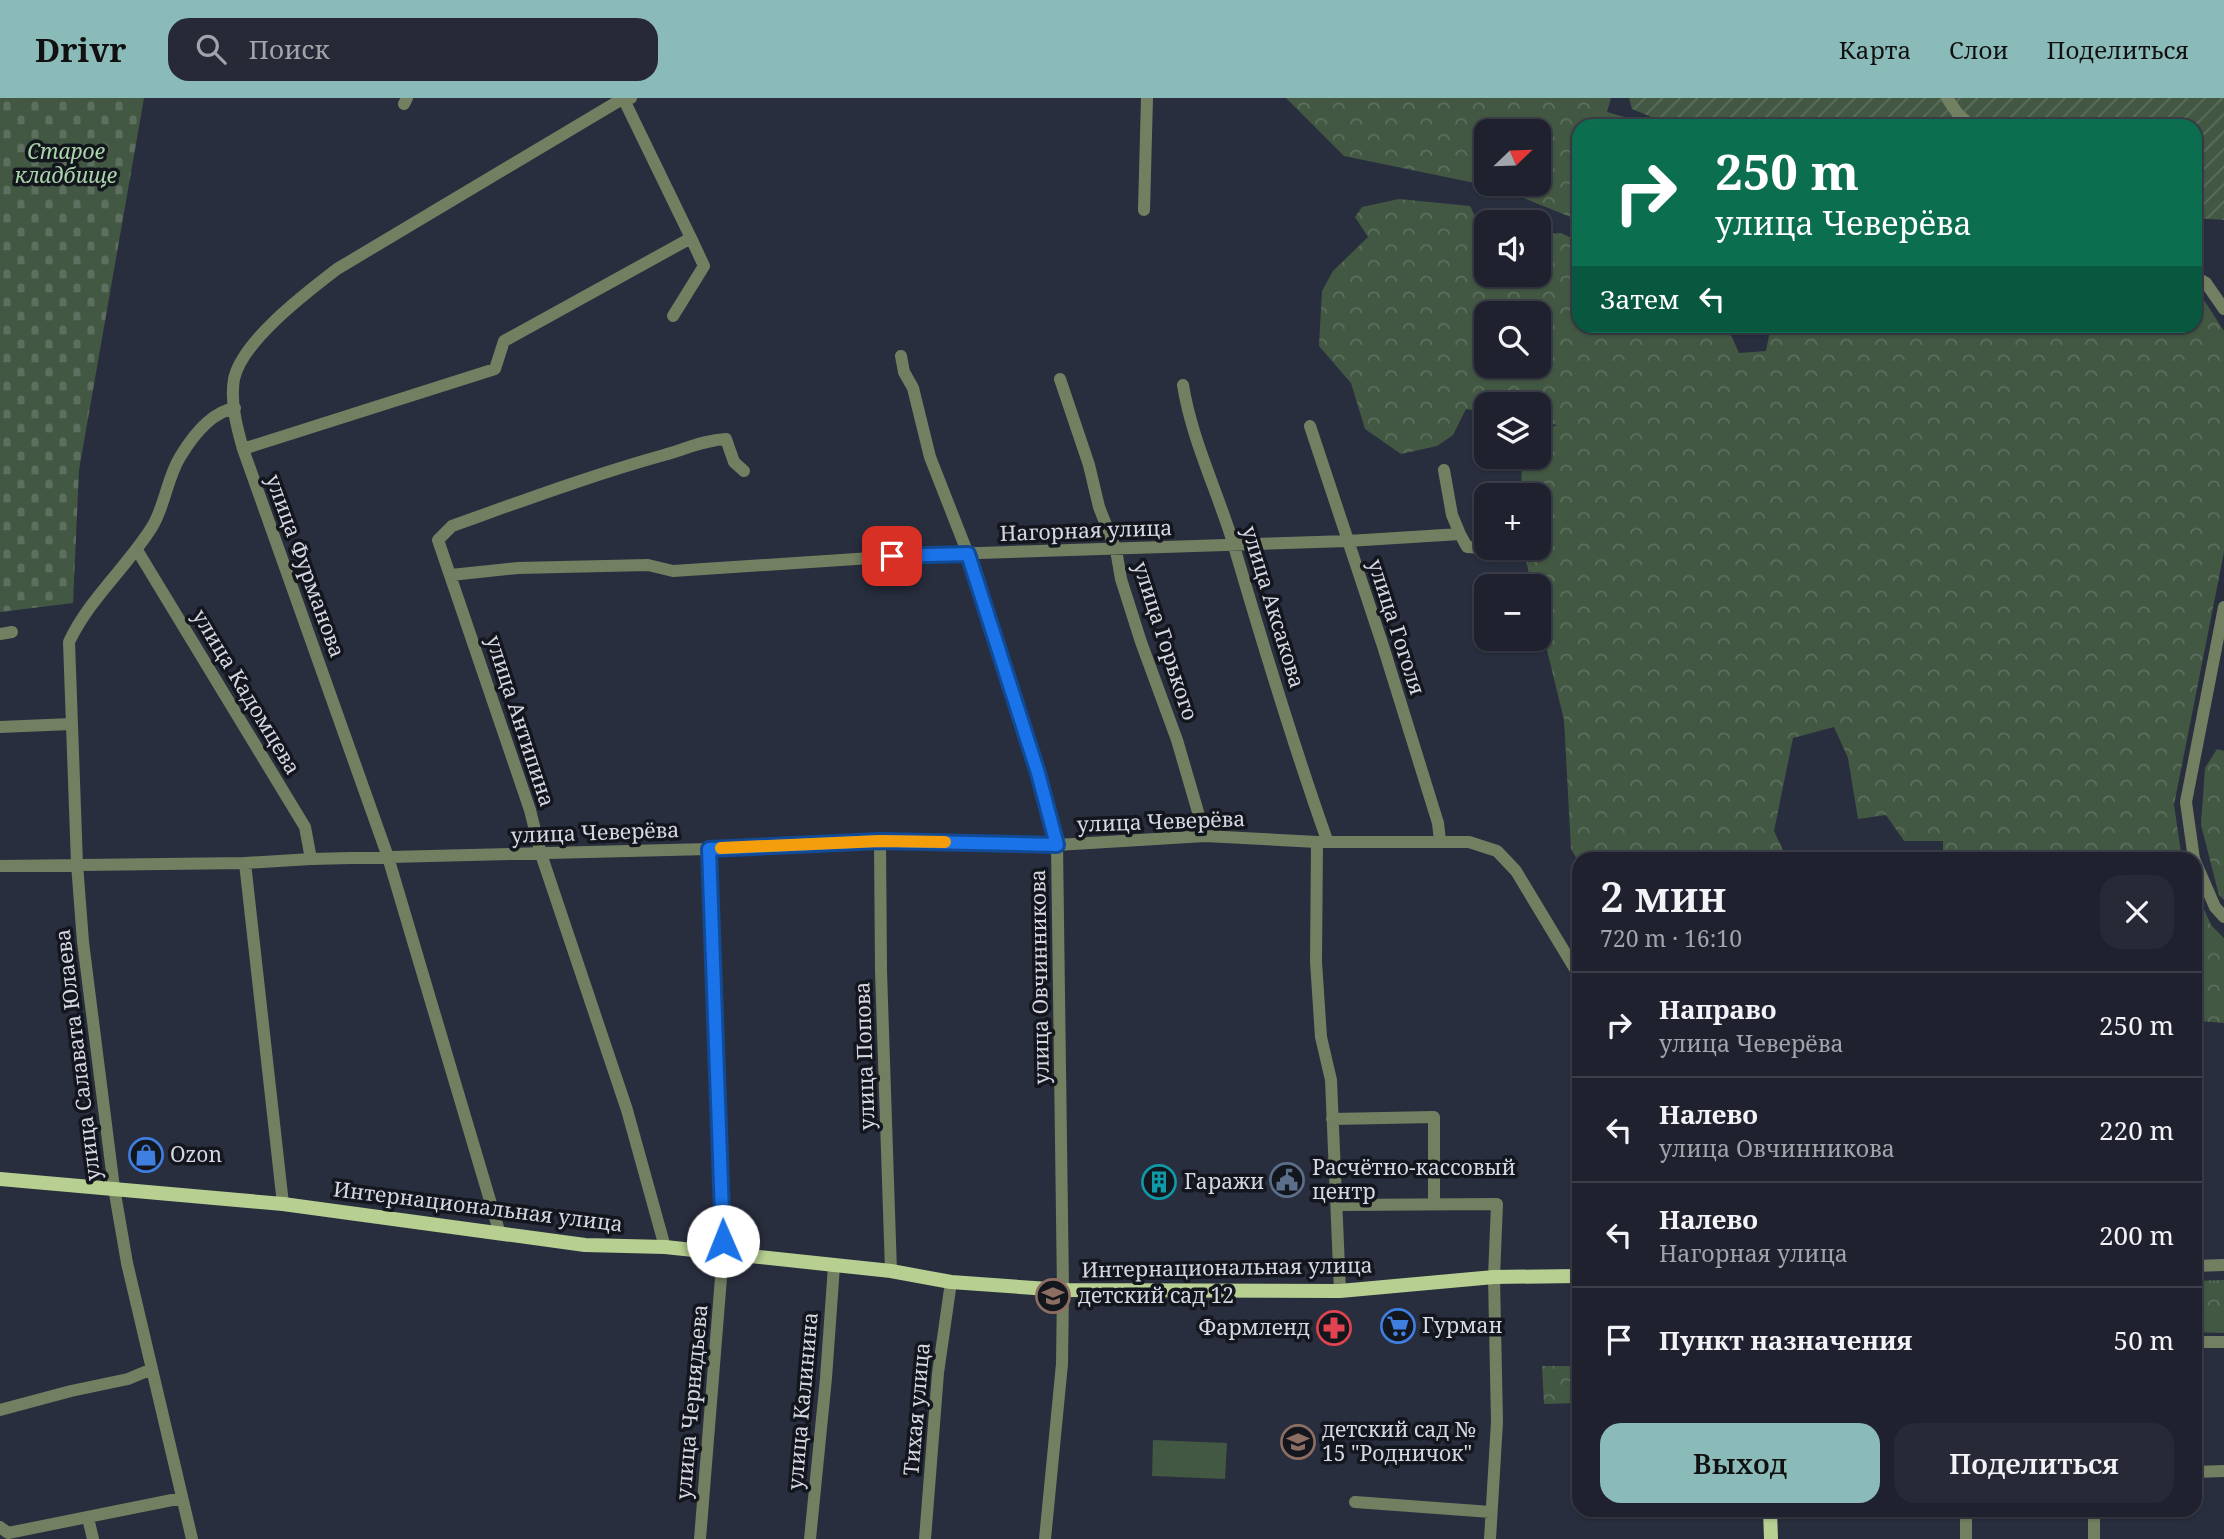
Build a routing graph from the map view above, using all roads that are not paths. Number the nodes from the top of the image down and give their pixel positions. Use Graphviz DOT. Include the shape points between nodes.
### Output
graph roads {
  1 [pos="1147,98"];
  2 [pos="1947,98"];
  3 [pos="621,99"];
  4 [pos="1963,119"];
  5 [pos="1144,210"];
  6 [pos="691,238"];
  7 [pos="2202,281"];
  8 [pos="2224,309"];
  9 [pos="673,316"];
  10 [pos="901,356"];
  11 [pos="1060,379"];
  12 [pos="1182,385"];
  13 [pos="235,408"];
  14 [pos="1311,425"];
  15 [pos="243,449"];
  16 [pos="1444,470"];
  17 [pos="744,471"];
  18 [pos="1460,534"];
  19 [pos="1348,541"];
  20 [pos="1234,544"];
  21 [pos="1474,547"];
  22 [pos="137,550"];
  23 [pos="1116,550"];
  24 [pos="968,554"];
  25 [pos="451,575"];
  26 [pos="2224,607"];
  27 [pos="71,724"];
  28 [pos="0,727"];
  29 [pos="1205,836"];
  30 [pos="880,841"];
  31 [pos="1322,841"];
  32 [pos="1440,841"];
  33 [pos="1057,845"];
  34 [pos="709,849"];
  35 [pos="2193,852"];
  36 [pos="541,853"];
  37 [pos="388,857"];
  38 [pos="311,859"];
  39 [pos="245,863"];
  40 [pos="77,864"];
  41 [pos="0,866"];
  42 [pos="2202,877"];
  43 [pos="2224,917"];
  44 [pos="1572,963"];
  45 [pos="1332,1119"];
  46 [pos="0,1179"];
  47 [pos="114,1188"];
  48 [pos="283,1204"];
  49 [pos="1434,1204"];
  50 [pos="1337,1205"];
  51 [pos="500,1234"];
  52 [pos="665,1247"];
  53 [pos="723,1253"];
  54 [pos="2224,1265"];
  55 [pos="834,1266"];
  56 [pos="2202,1266"];
  57 [pos="891,1271"];
  58 [pos="1572,1276"];
  59 [pos="1494,1277"];
  60 [pos="951,1282"];
  61 [pos="1063,1290"];
  62 [pos="1340,1291"];
  63 [pos="2202,1342"];
  64 [pos="2224,1342"];
  65 [pos="152,1369"];
  66 [pos="0,1410"];
  67 [pos="2224,1471"];
  68 [pos="2202,1472"];
  69 [pos="182,1498"];
  70 [pos="1355,1502"];
  71 [pos="1492,1513"];
  72 [pos="1770,1517"];
  73 [pos="1966,1517"];
  74 [pos="2094,1517"];
  75 [pos="88,1518"];
  76 [pos="0,1527"];
  77 [pos="93,1539"];
  78 [pos="192,1539"];
  79 [pos="700,1539"];
  80 [pos="810,1539"];
  81 [pos="925,1539"];
  82 [pos="1045,1539"];
  83 [pos="1490,1539"];
  84 [pos="1771,1539"];
  85 [pos="1966,1539"];
  86 [pos="2094,1539"];
  1 -- 5 [label="street"];
  2 -- 4 [label="street"];
  3 -- 6 [label="street"];
  3 -- 13 [label="street, улица Фурманова" via="337,269 300,298 246,355 234,379"];
  6 -- 9 [label="street" via="704,267"];
  6 -- 15 [label="street" via="504,341 495,369"];
  7 -- 8 [label="street"];
  10 -- 24 [label="street, улица Овчинникова" via="914,387 930,457"];
  11 -- 23 [label="street, улица Горького"];
  12 -- 20 [label="street, улица Аксакова" via="1187,412"];
  13 -- 15 [label="street, улица Фурманова"];
  13 -- 22 [label="street" via="221,410 179,457 154,524"];
  14 -- 19 [label="street, улица Гоголя"];
  15 -- 37 [label="street, улица Фурманова"];
  16 -- 18 [label="street"];
  17 -- 25 [label="street, улица Антипина" via="734,462 726,439 707,440 603,472 452,526 438,540"];
  18 -- 19 [label="street, Нагорная улица"];
  18 -- 21 [label="street" via="1467,547"];
  19 -- 20 [label="street, Нагорная улица"];
  19 -- 32 [label="street, улица Гоголя"];
  20 -- 23 [label="street, Нагорная улица"];
  20 -- 31 [label="street, улица Аксакова"];
  22 -- 27 [label="street, улица Салавата Юлаева" via="69,642"];
  22 -- 38 [label="street, улица Кадомцева" via="305,827"];
  23 -- 24 [label="street, Нагорная улица"];
  23 -- 29 [label="street, улица Горького" via="1121,579"];
  24 -- 25 [label="street, Нагорная улица" via="673,571 648,565 518,568"];
  24 -- 33 [label="street, улица Овчинникова"];
  25 -- 36 [label="street, улица Антипина"];
  26 -- 35 [label="street" via="2186,802"];
  27 -- 28 [label="street"];
  27 -- 40 [label="street, улица Салавата Юлаева"];
  29 -- 31 [label="street, улица Чеверёва"];
  29 -- 33 [label="street, улица Чеверёва"];
  30 -- 33 [label="street, улица Чеверёва"];
  30 -- 34 [label="street, улица Чеверёва"];
  30 -- 57 [label="street, улица Попова"];
  31 -- 32 [label="street, улица Чеверёва"];
  31 -- 45 [label="street, улица Аксакова" via="1316,962"];
  32 -- 44 [label="street, улица Чеверёва" via="1469,842 1497,851 1516,871"];
  33 -- 61 [label="street, улица Овчинникова"];
  34 -- 36 [label="street, улица Чеверёва"];
  34 -- 53 [label="street, улица Чернядьева"];
  36 -- 37 [label="street, улица Чеверёва"];
  36 -- 52 [label="street, улица Антипина" via="627,1110"];
  37 -- 38 [label="street, улица Чеверёва"];
  37 -- 51 [label="street, улица Фурманова"];
  38 -- 39 [label="street, улица Чеверёва"];
  39 -- 40 [label="street, улица Чеверёва"];
  39 -- 48 [label="street"];
  40 -- 41 [label="street, улица Чеверёва"];
  40 -- 47 [label="street, улица Салавата Юлаева"];
  42 -- 43 [label="street"];
  45 -- 49 [label="street" via="1434,1117"];
  45 -- 50 [label="street, улица Аксакова"];
  46 -- 47 [label="main road, Интернациональная улица"];
  47 -- 48 [label="main road, Интернациональная улица"];
  47 -- 65 [label="street, улица Салавата Юлаева"];
  48 -- 51 [label="main road, Интернациональная улица"];
  49 -- 50 [label="street"];
  49 -- 59 [label="street" via="1496,1204"];
  50 -- 62 [label="street, улица Аксакова"];
  51 -- 52 [label="main road, Интернациональная улица" via="585,1245"];
  52 -- 53 [label="main road, Интернациональная улица"];
  53 -- 55 [label="main road, Интернациональная улица"];
  53 -- 79 [label="street, улица Чернядьева"];
  54 -- 56 [label="street"];
  55 -- 57 [label="main road, Интернациональная улица"];
  55 -- 80 [label="street, улица Калинина"];
  57 -- 60 [label="main road, Интернациональная улица"];
  58 -- 59 [label="main road, Интернациональная улица"];
  59 -- 62 [label="main road, Интернациональная улица"];
  59 -- 71 [label="street" via="1497,1422"];
  60 -- 61 [label="main road, Интернациональная улица"];
  60 -- 81 [label="street, Тихая улица" via="938,1373"];
  61 -- 62 [label="main road, Интернациональная улица"];
  61 -- 82 [label="street, улица Овчинникова" via="1062,1364"];
  63 -- 64 [label="street"];
  65 -- 66 [label="street"];
  65 -- 69 [label="street, улица Салавата Юлаева"];
  67 -- 68 [label="street"];
  69 -- 75 [label="street"];
  69 -- 78 [label="street, улица Салавата Юлаева"];
  70 -- 71 [label="street"];
  71 -- 83 [label="street"];
  72 -- 84 [label="main road"];
  73 -- 85 [label="street"];
  74 -- 86 [label="street"];
  75 -- 76 [label="street" via="8,1533"];
  75 -- 77 [label="street"];
}
